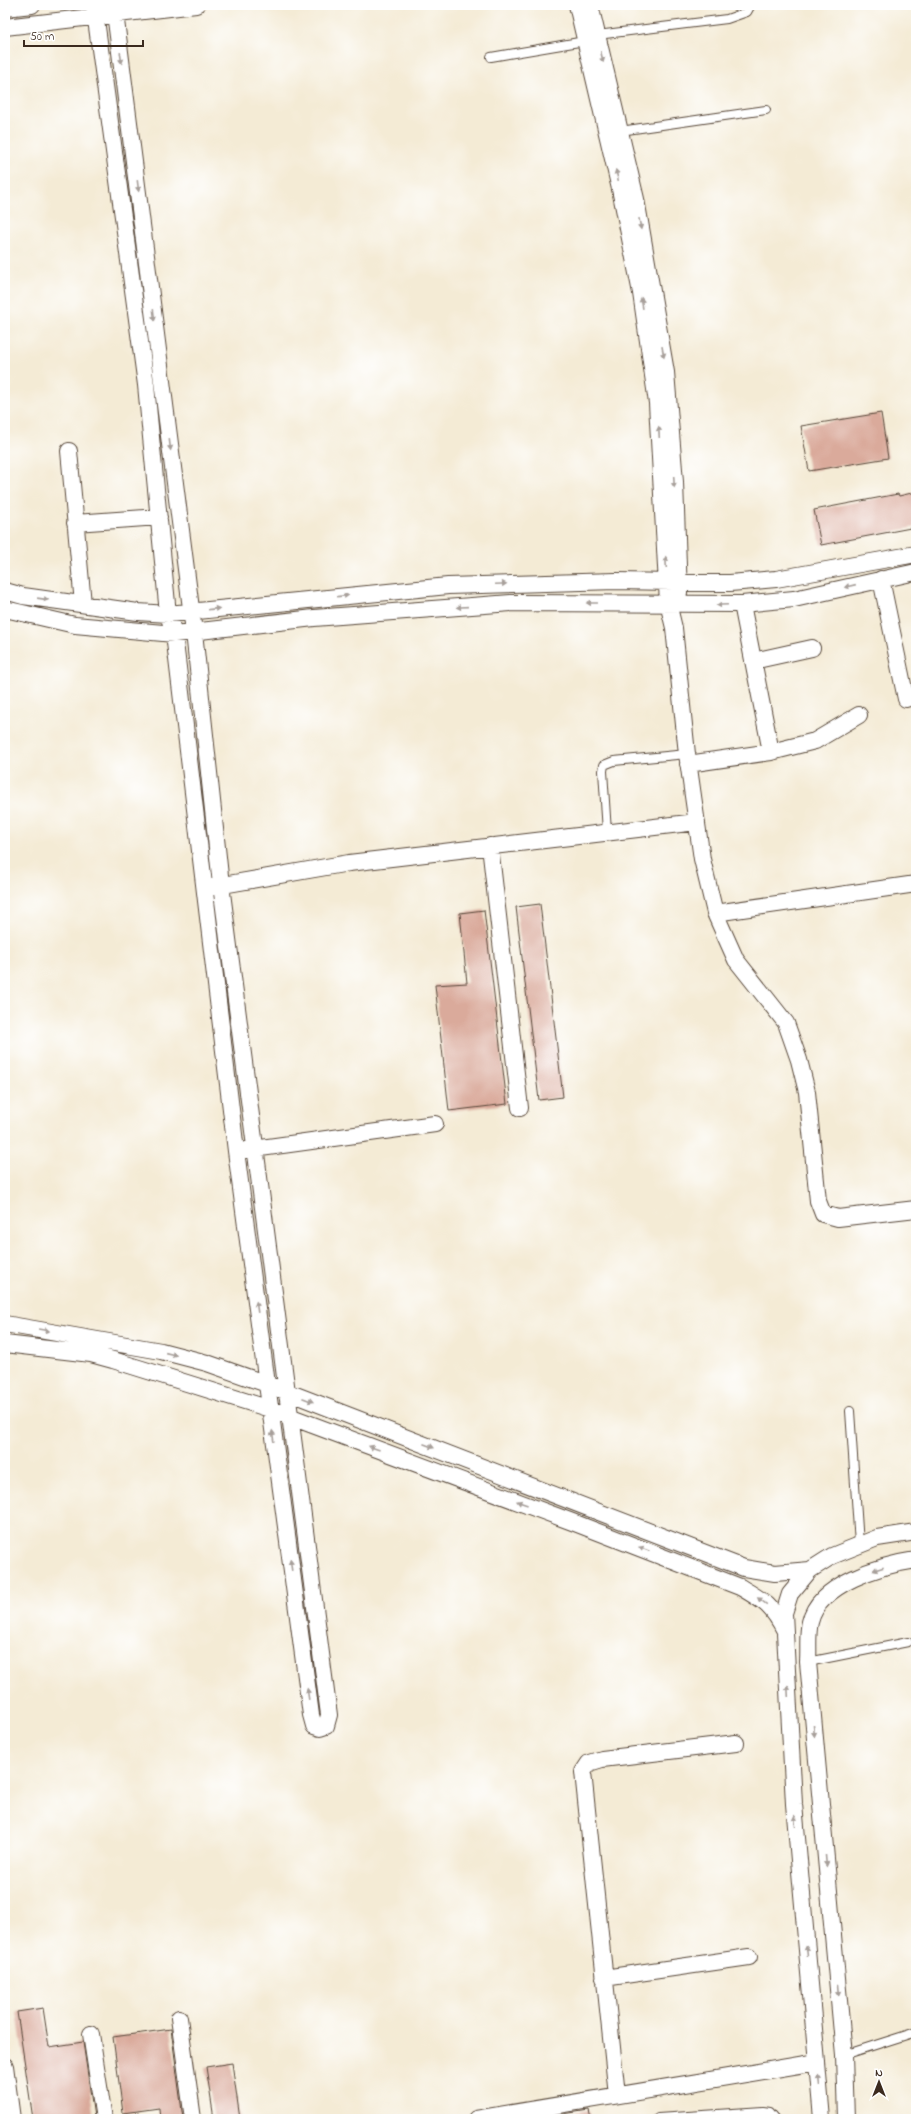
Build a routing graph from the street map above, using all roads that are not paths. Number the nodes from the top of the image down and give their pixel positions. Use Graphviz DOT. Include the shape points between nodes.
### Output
graph roads {
  1 [pos="32,5"];
  2 [pos="196,5"];
  3 [pos="577,5"];
  4 [pos="590,5"];
  5 [pos="751,5"];
  6 [pos="5,8"];
  7 [pos="115,10"];
  8 [pos="94,11"];
  9 [pos="5,26"];
  10 [pos="592,38"];
  11 [pos="491,57"];
  12 [pos="766,110"];
  13 [pos="620,131"];
  14 [pos="69,451"];
  15 [pos="159,517"];
  16 [pos="75,523"];
  17 [pos="916,554"];
  18 [pos="916,572"];
  19 [pos="882,579"];
  20 [pos="673,582"];
  21 [pos="5,591"];
  22 [pos="674,603"];
  23 [pos="83,604"];
  24 [pos="742,604"];
  25 [pos="5,609"];
  26 [pos="190,611"];
  27 [pos="168,614"];
  28 [pos="194,632"];
  29 [pos="174,634"];
  30 [pos="812,648"];
  31 [pos="753,661"];
  32 [pos="906,699"];
  33 [pos="859,715"];
  34 [pos="771,752"];
  35 [pos="688,759"];
  36 [pos="697,822"];
  37 [pos="607,832"];
  38 [pos="490,846"];
  39 [pos="916,884"];
  40 [pos="221,885"];
  41 [pos="204,888"];
  42 [pos="715,913"];
  43 [pos="520,1108"];
  44 [pos="435,1124"];
  45 [pos="256,1149"];
  46 [pos="236,1151"];
  47 [pos="916,1209"];
  48 [pos="5,1324"];
  49 [pos="5,1344"];
  50 [pos="267,1384"];
  51 [pos="288,1392"];
  52 [pos="270,1409"];
  53 [pos="850,1411"];
  54 [pos="290,1417"];
  55 [pos="916,1532"];
  56 [pos="859,1544"];
  57 [pos="916,1560"];
  58 [pos="810,1570"];
  59 [pos="785,1631"];
  60 [pos="908,1642"];
  61 [pos="808,1662"];
  62 [pos="736,1743"];
  63 [pos="749,1957"];
  64 [pos="604,1978"];
  65 [pos="179,2018"];
  66 [pos="916,2032"];
  67 [pos="91,2034"];
  68 [pos="844,2055"];
  69 [pos="817,2062"];
  70 [pos="5,2066"];
  71 [pos="617,2095"];
  72 [pos="658,2118"];
  73 [pos="12,2119"];
  74 [pos="104,2119"];
  75 [pos="193,2119"];
  76 [pos="476,2119"];
  77 [pos="776,2119"];
  78 [pos="822,2119"];
  79 [pos="846,2119"];
  1 -- 6 [label="street"];
  2 -- 7 [label="street"];
  3 -- 10 [label="street"];
  4 -- 10 [label="street"];
  5 -- 10 [label="lane" via="747,12 727,20"];
  7 -- 8 [label="street"];
  7 -- 26 [label="street, one-way"];
  8 -- 9 [label="street"];
  8 -- 15 [label="street" via="146,384"];
  10 -- 11 [label="lane"];
  10 -- 13 [label="street, one-way"];
  20 -- 10 [label="street, one-way" via="657,403 641,293"];
  12 -- 13 [label="lane"];
  13 -- 20 [label="street, one-way" via="636,199 666,372 675,482"];
  14 -- 16 [label="street"];
  15 -- 16 [label="street"];
  15 -- 27 [label="street"];
  16 -- 23 [label="street"];
  17 -- 20 [label="street" via="776,580 730,583"];
  18 -- 19 [label="street"];
  19 -- 24 [label="street, one-way" via="794,599"];
  19 -- 32 [label="street"];
  20 -- 22 [label="street"];
  26 -- 20 [label="street, one-way" via="448,586 601,581"];
  21 -- 23 [label="street, one-way"];
  24 -- 22 [label="street, one-way"];
  22 -- 28 [label="street, one-way" via="511,603 314,618"];
  22 -- 35 [label="street" via="674,628"];
  23 -- 27 [label="street"];
  24 -- 31 [label="street"];
  25 -- 29 [label="street" via="75,625"];
  26 -- 27 [label="street"];
  26 -- 28 [label="street"];
  27 -- 29 [label="street"];
  28 -- 29 [label="street"];
  28 -- 40 [label="street"];
  29 -- 41 [label="street"];
  30 -- 31 [label="street"];
  31 -- 34 [label="street"];
  33 -- 34 [label="street" via="815,742"];
  34 -- 35 [label="street"];
  35 -- 36 [label="street"];
  35 -- 37 [label="lane" via="614,761 604,766"];
  36 -- 37 [label="street"];
  36 -- 42 [label="street" via="702,859"];
  37 -- 38 [label="street"];
  38 -- 40 [label="street" via="349,863"];
  38 -- 43 [label="street"];
  39 -- 42 [label="street"];
  40 -- 41 [label="street"];
  40 -- 45 [label="street"];
  41 -- 46 [label="street"];
  42 -- 47 [label="street" via="736,960 786,1023 807,1092 818,1201 823,1214 838,1218"];
  44 -- 45 [label="street"];
  45 -- 46 [label="street"];
  45 -- 51 [label="street"];
  50 -- 46 [label="street, one-way"];
  48 -- 50 [label="street, one-way" via="161,1351 207,1363"];
  49 -- 52 [label="street" via="91,1354"];
  50 -- 51 [label="street"];
  50 -- 52 [label="street"];
  51 -- 54 [label="street"];
  51 -- 58 [label="street, one-way" via="744,1568 775,1573"];
  52 -- 54 [label="street"];
  54 -- 52 [label="street, one-way" via="329,1715 326,1726 320,1728 314,1726 311,1715"];
  53 -- 56 [label="lane"];
  59 -- 54 [label="street, one-way" via="772,1608 740,1587"];
  55 -- 56 [label="street" via="877,1538"];
  56 -- 58 [label="street" via="832,1556"];
  57 -- 61 [label="street, one-way" via="897,1563 852,1578 819,1602 810,1621"];
  58 -- 59 [label="street" via="790,1594 784,1613"];
  69 -- 59 [label="street, one-way" via="794,1804"];
  60 -- 61 [label="lane"];
  61 -- 68 [label="street, one-way"];
  62 -- 64 [label="street" via="602,1759 589,1763 583,1772"];
  63 -- 64 [label="street"];
  64 -- 71 [label="street"];
  65 -- 75 [label="street"];
  66 -- 68 [label="lane"];
  67 -- 74 [label="street"];
  68 -- 79 [label="street"];
  69 -- 71 [label="street"];
  78 -- 69 [label="street, one-way"];
  70 -- 73 [label="street"];
  71 -- 76 [label="street"];
  72 -- 77 [label="lane" via="763,2111 770,2112"];
}
